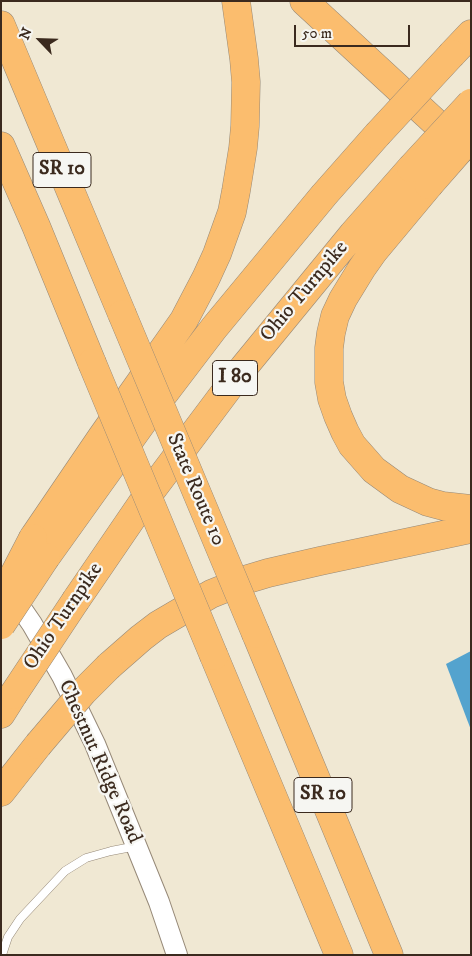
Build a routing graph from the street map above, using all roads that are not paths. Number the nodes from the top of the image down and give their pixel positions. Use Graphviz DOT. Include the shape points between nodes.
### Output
graph roads {
  1 [pos="236,1"];
  2 [pos="304,1"];
  3 [pos="320,1"];
  4 [pos="1,25"];
  5 [pos="471,34"];
  6 [pos="471,103"];
  7 [pos="471,139"];
  8 [pos="1,146"];
  9 [pos="471,156"];
  10 [pos="420,177"];
  11 [pos="471,509"];
  12 [pos="471,528"];
  13 [pos="40,548"];
  14 [pos="1,580"];
  15 [pos="1,599"];
  16 [pos="1,625"];
  17 [pos="7,705"];
  18 [pos="1,792"];
  19 [pos="137,846"];
  20 [pos="2,955"];
  21 [pos="177,955"];
  22 [pos="339,955"];
  23 [pos="389,955"];
  1 -- 13 [label="highway" via="246,74 246,126 230,218 217,254 184,320 101,438"];
  2 -- 9 [label="highway"];
  3 -- 7 [label="highway"];
  4 -- 23 [label="highway, State Route 10 / SR 10, bridge"];
  5 -- 13 [label="highway, I 80, bridge" via="324,195"];
  6 -- 10 [label="highway, Ohio Turnpike / I 80, bridge"];
  7 -- 10 [label="highway, bridge"];
  8 -- 22 [label="highway, SR 10, bridge"];
  10 -- 11 [label="highway" via="335,316 329,348 329,382 345,432 374,470 400,489 428,502"];
  10 -- 17 [label="highway, Ohio Turnpike / I 80, bridge" via="353,234 244,367 145,499"];
  12 -- 18 [label="highway, bridge" via="268,573 211,594 158,625 109,666 83,692"];
  13 -- 15 [label="highway, bridge"];
  13 -- 16 [label="highway, I 80, bridge"];
  14 -- 19 [label="street, Chestnut Ridge Road" via="32,624 62,676 95,744"];
  19 -- 20 [label="lane" via="86,858 65,871 20,919 8,937"];
  19 -- 21 [label="street, Chestnut Ridge Road"];
}
